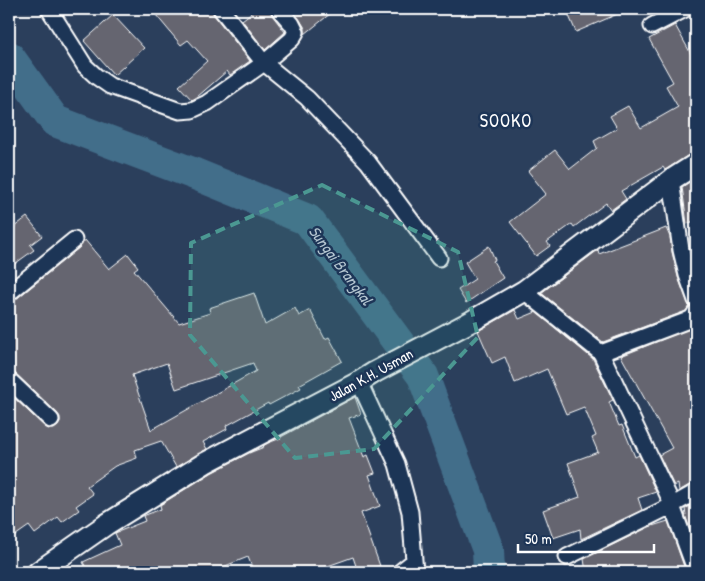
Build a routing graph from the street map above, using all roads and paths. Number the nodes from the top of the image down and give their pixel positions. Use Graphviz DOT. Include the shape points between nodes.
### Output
graph roads {
  1 [pos="49,9"];
  2 [pos="222,9"];
  3 [pos="279,9"];
  4 [pos="685,9"];
  5 [pos="652,26"];
  6 [pos="264,63"];
  7 [pos="696,164"];
  8 [pos="672,180"];
  9 [pos="74,240"];
  10 [pos="439,258"];
  11 [pos="524,291"];
  12 [pos="9,293"];
  13 [pos="696,300"];
  14 [pos="696,312"];
  15 [pos="601,353"];
  16 [pos="367,377"];
  17 [pos="9,380"];
  18 [pos="51,420"];
  19 [pos="696,492"];
  20 [pos="672,506"];
  21 [pos="567,557"];
  22 [pos="415,567"];
  23 [pos="38,572"];
  24 [pos="400,572"];
  25 [pos="696,572"];
  1 -- 6 [label="street" via="85,66 97,77 110,86 180,111 192,110 207,102"];
  2 -- 6 [label="street"];
  3 -- 6 [label="street" via="296,32"];
  4 -- 5 [label="street"];
  6 -- 10 [label="street" via="307,98 368,162"];
  7 -- 8 [label="street, Jalan K.H. Usman"];
  8 -- 11 [label="street, Jalan K.H. Usman"];
  8 -- 13 [label="street" via="681,250"];
  9 -- 12 [label="street"];
  11 -- 15 [label="street"];
  11 -- 16 [label="street, Jalan K.H. Usman"];
  14 -- 15 [label="street" via="686,321"];
  15 -- 20 [label="street"];
  16 -- 22 [label="street" via="410,512"];
  16 -- 23 [label="street, Jalan K.H. Usman" via="205,463"];
  17 -- 18 [label="street"];
  19 -- 20 [label="street"];
  20 -- 21 [label="street"];
  20 -- 25 [label="street"];
  22 -- 24 [label="street"];
}
